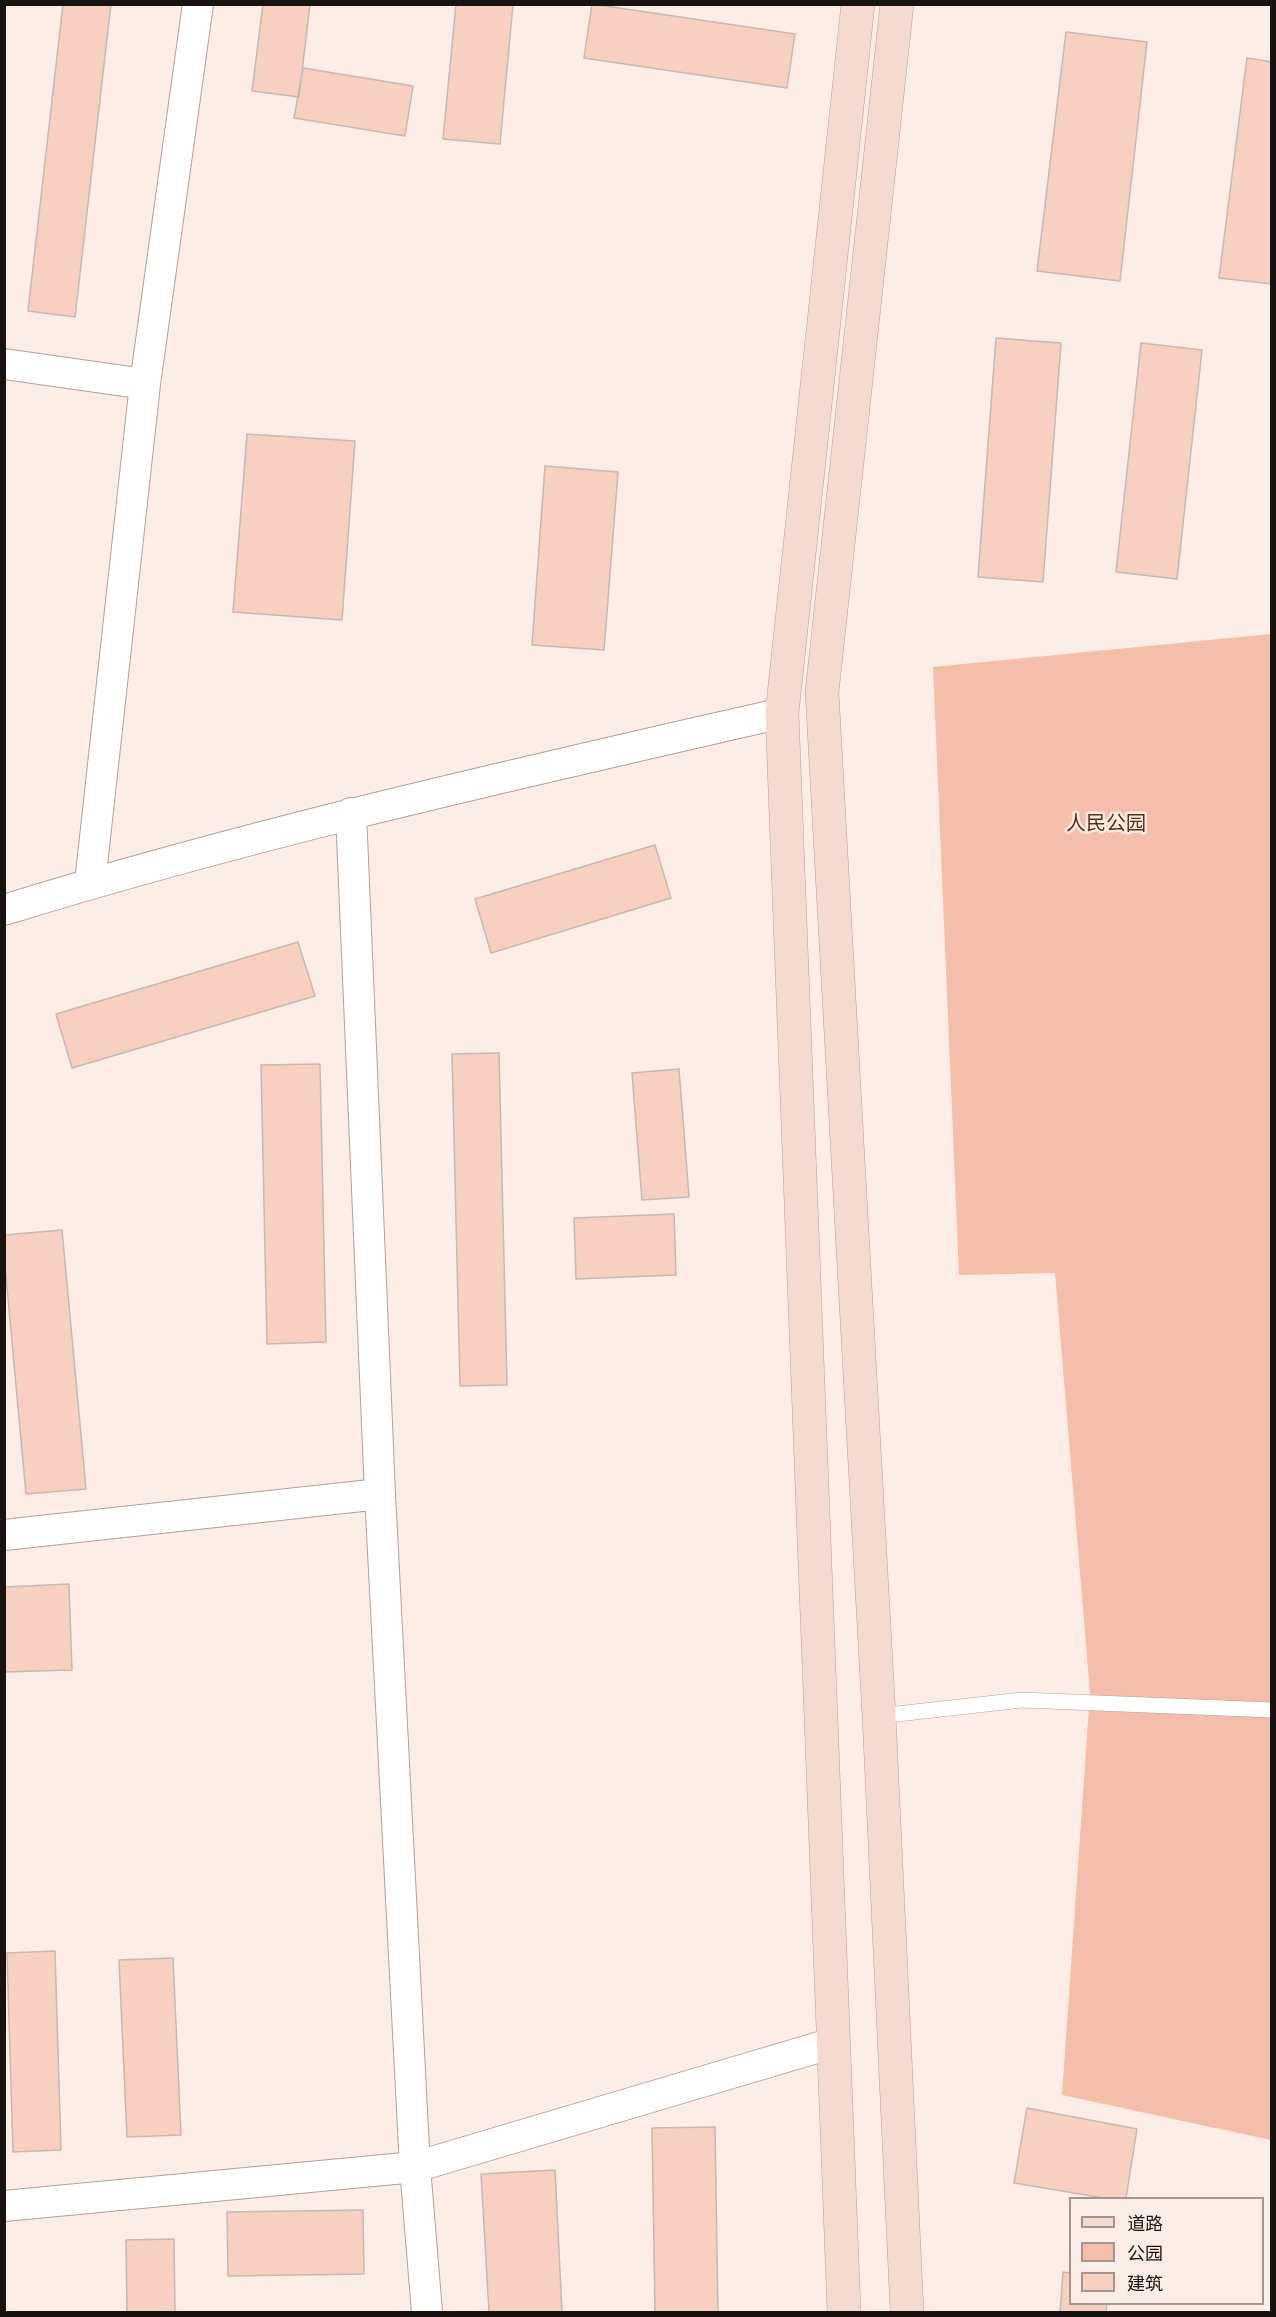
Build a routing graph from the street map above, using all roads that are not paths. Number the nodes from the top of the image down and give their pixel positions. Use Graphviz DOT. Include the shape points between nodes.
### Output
graph roads {
  1 [pos="198,4"];
  2 [pos="858,4"];
  3 [pos="897,4"];
  4 [pos="4,364"];
  5 [pos="145,384"];
  6 [pos="782,713"];
  7 [pos="351,813"];
  8 [pos="90,883"];
  9 [pos="4,910"];
  10 [pos="380,1494"];
  11 [pos="4,1535"];
  12 [pos="1272,1710"];
  13 [pos="879,1716"];
  14 [pos="832,2043"];
  15 [pos="415,2167"];
  16 [pos="4,2206"];
  17 [pos="427,2313"];
  18 [pos="844,2313"];
  19 [pos="908,2313"];
  1 -- 5 [label="street"];
  2 -- 6 [label="main road"];
  3 -- 13 [label="main road" via="822,692"];
  4 -- 5 [label="street"];
  5 -- 8 [label="street"];
  6 -- 7 [label="street"];
  6 -- 14 [label="main road"];
  7 -- 8 [label="street"];
  7 -- 10 [label="street"];
  8 -- 9 [label="street"];
  10 -- 11 [label="street"];
  10 -- 15 [label="street"];
  12 -- 13 [label="lane" via="1022,1700"];
  13 -- 19 [label="main road"];
  14 -- 15 [label="street"];
  14 -- 18 [label="main road"];
  15 -- 16 [label="street"];
  15 -- 17 [label="street"];
}
